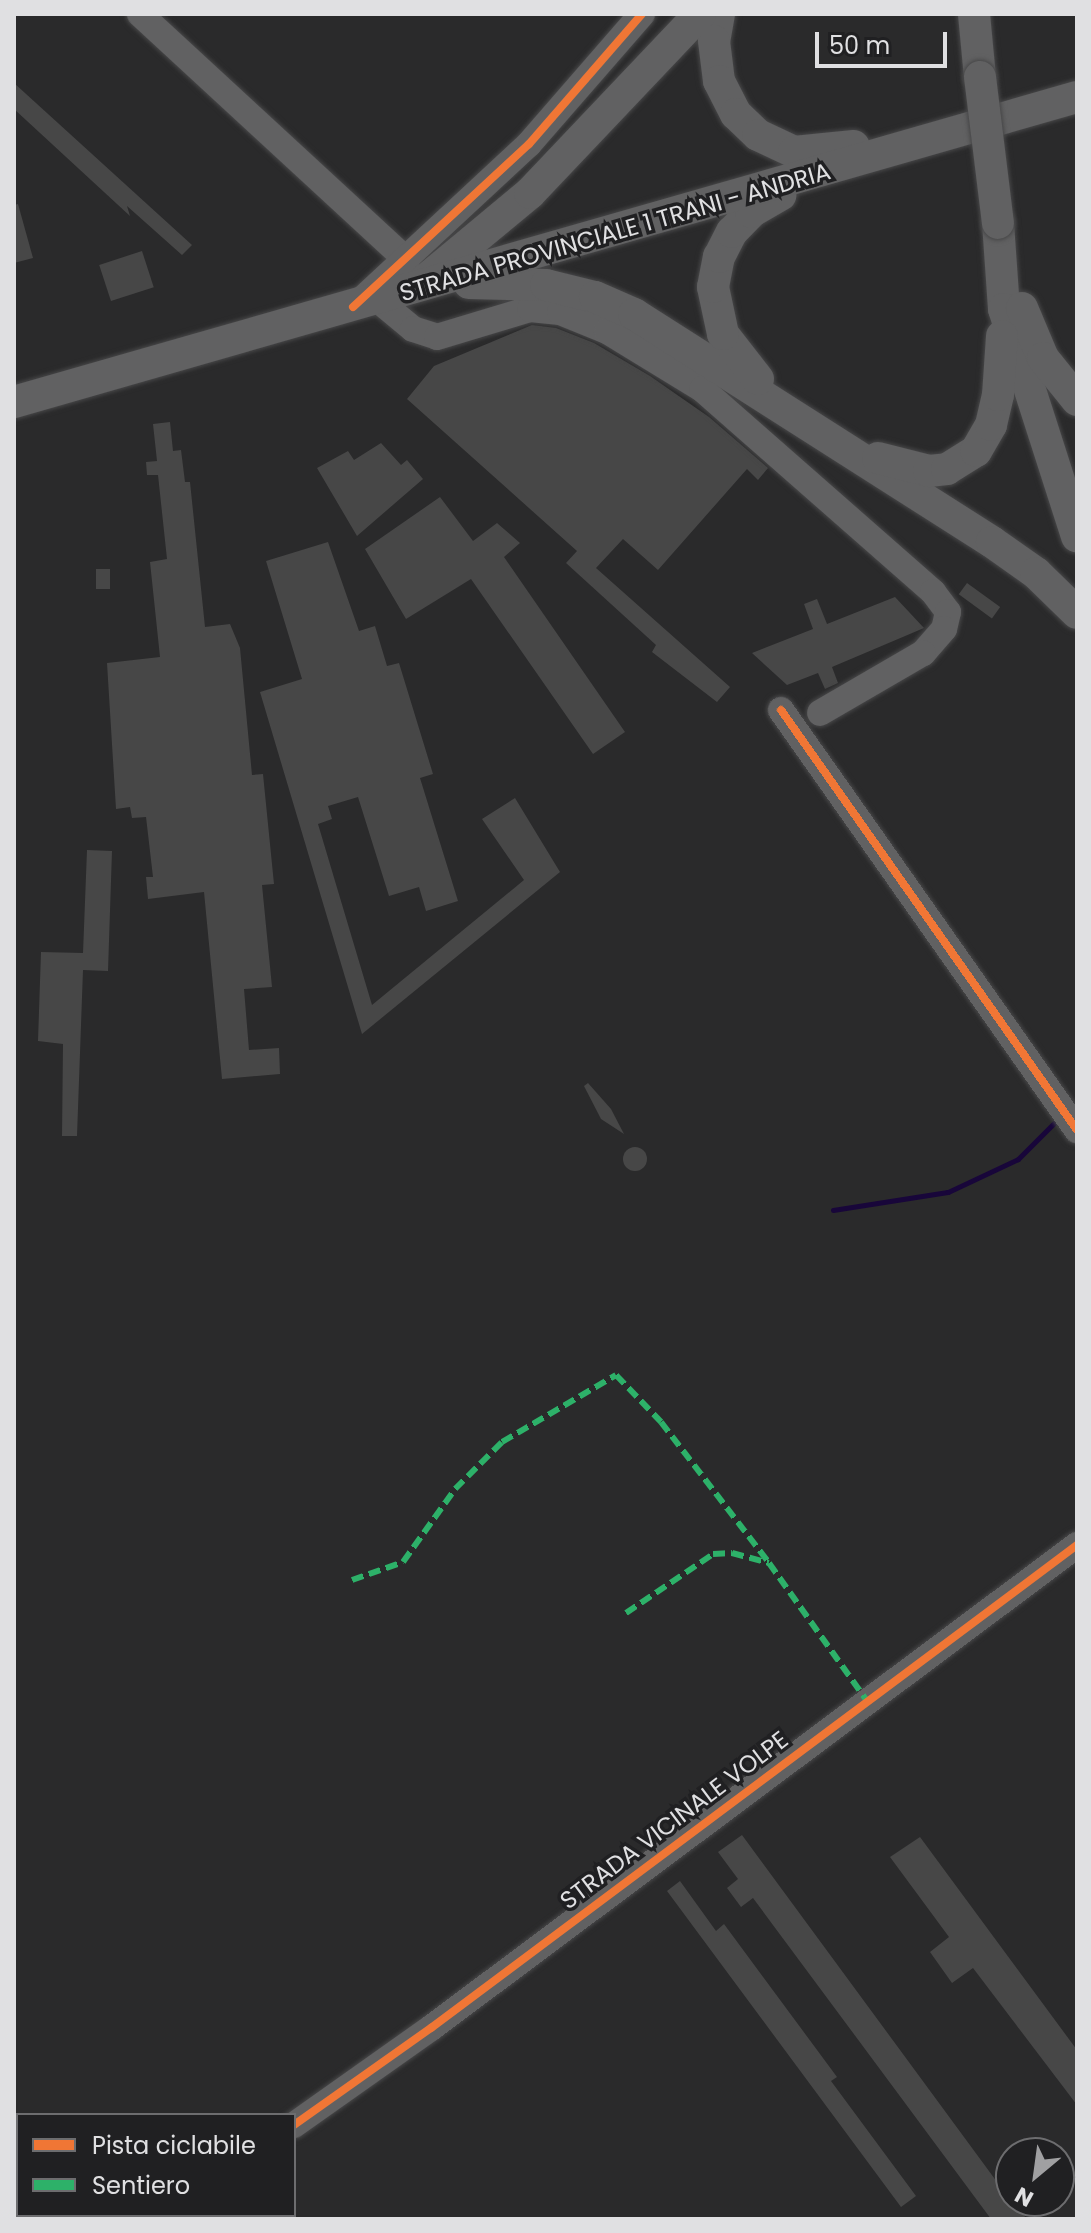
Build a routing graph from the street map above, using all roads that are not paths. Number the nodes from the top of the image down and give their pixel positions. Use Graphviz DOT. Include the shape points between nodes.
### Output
graph roads {
  1 [pos="140,14"];
  2 [pos="642,14"];
  3 [pos="700,14"];
  4 [pos="719,14"];
  5 [pos="975,17"];
  6 [pos="1077,97"];
  7 [pos="933,137"];
  8 [pos="827,171"];
  9 [pos="999,237"];
  10 [pos="419,277"];
  11 [pos="365,304"];
  12 [pos="1004,309"];
  13 [pos="1077,400"];
  14 [pos="14,402"];
  15 [pos="782,406"];
  16 [pos="842,444"];
  17 [pos="1077,537"];
  18 [pos="1077,613"];
  19 [pos="781,710"];
  20 [pos="820,713"];
  21 [pos="1077,1130"];
  22 [pos="1077,1545"];
  23 [pos="296,2124"];
  1 -- 10 [label="street"];
  2 -- 10 [label="street"];
  3 -- 10 [label="main road" via="530,193"];
  4 -- 7 [label="main road" via="714,41 719,81 736,114 758,135 794,152"];
  5 -- 9 [label="main road, bridge"];
  6 -- 7 [label="main road, STRADA PROVINCIALE 1 TRANI - ANDRIA"];
  7 -- 8 [label="main road, STRADA PROVINCIALE 1 TRANI - ANDRIA"];
  8 -- 10 [label="main road, STRADA PROVINCIALE 1 TRANI - ANDRIA"];
  8 -- 15 [label="main road" via="751,212 719,257 713,287 723,334"];
  9 -- 12 [label="main road"];
  9 -- 13 [label="main road" via="1029,331 1062,386"];
  10 -- 11 [label="main road, STRADA PROVINCIALE 1 TRANI - ANDRIA"];
  10 -- 15 [label="main road" via="546,285 595,297 634,314"];
  11 -- 14 [label="main road, STRADA PROVINCIALE 1 TRANI - ANDRIA"];
  11 -- 20 [label="street" via="437,337 530,309 560,312 607,331 702,389 933,592 948,612 944,629 923,653"];
  12 -- 16 [label="main road" via="998,395 991,425 976,451 947,469 929,471 896,466"];
  12 -- 17 [label="main road"];
  15 -- 16 [label="main road"];
  16 -- 18 [label="main road" via="1025,565"];
  19 -- 21 [label="street"];
  22 -- 23 [label="street, STRADA VICINALE VOLPE"];
}
